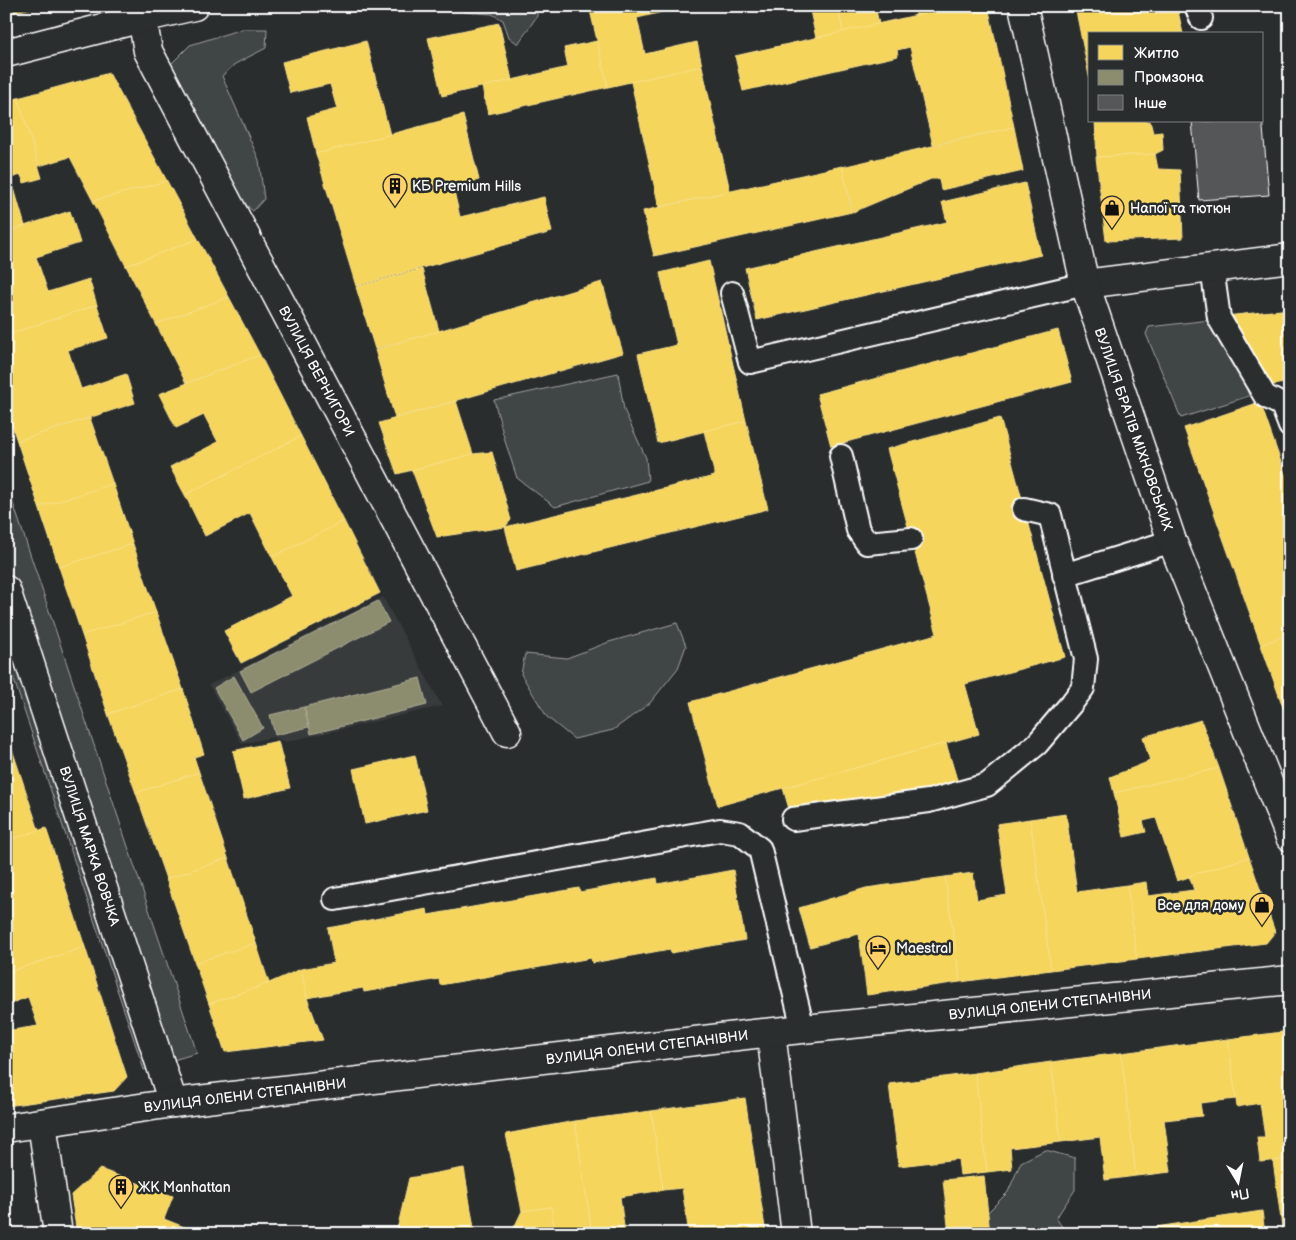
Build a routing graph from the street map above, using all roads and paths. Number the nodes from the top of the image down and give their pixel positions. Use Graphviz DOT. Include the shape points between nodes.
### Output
graph roads {
  1 [pos="194,6"];
  2 [pos="1026,7"];
  3 [pos="141,12"];
  4 [pos="6,53"];
  5 [pos="1290,258"];
  6 [pos="1212,268"];
  7 [pos="1085,284"];
  8 [pos="732,293"];
  9 [pos="1290,426"];
  10 [pos="841,456"];
  11 [pos="1024,509"];
  12 [pos="911,539"];
  13 [pos="1172,540"];
  14 [pos="1064,574"];
  15 [pos="6,590"];
  16 [pos="507,732"];
  17 [pos="792,819"];
  18 [pos="1290,837"];
  19 [pos="335,899"];
  20 [pos="1290,980"];
  21 [pos="803,1029"];
  22 [pos="771,1033"];
  23 [pos="173,1103"];
  24 [pos="42,1122"];
  25 [pos="6,1128"];
  26 [pos="58,1234"];
  27 [pos="796,1234"];
  1 -- 3 [label="street"];
  2 -- 7 [label="street, ВУЛИЦЯ БРАТІВ МІХНОВСЬКИХ"];
  3 -- 4 [label="street"];
  3 -- 16 [label="street, ВУЛИЦЯ ВЕРНИГОРИ" via="148,51"];
  5 -- 6 [label="street"];
  6 -- 7 [label="street"];
  6 -- 9 [label="lane" via="1219,318 1265,396 1282,405"];
  7 -- 8 [label="lane" via="750,362"];
  7 -- 13 [label="street, ВУЛИЦЯ БРАТІВ МІХНОВСЬКИХ"];
  10 -- 12 [label="lane" via="858,530 867,543"];
  11 -- 14 [label="lane" via="1050,515"];
  13 -- 14 [label="lane"];
  13 -- 18 [label="street, ВУЛИЦЯ БРАТІВ МІХНОВСЬКИХ"];
  14 -- 17 [label="lane" via="1086,659 1083,688 1037,744 987,784 928,801"];
  15 -- 23 [label="street, ВУЛИЦЯ МАРКА ВОВЧКА"];
  19 -- 21 [label="lane" via="720,830 740,833 760,849"];
  20 -- 21 [label="street, ВУЛИЦЯ ОЛЕНИ СТЕПАНІВНИ"];
  21 -- 22 [label="street, ВУЛИЦЯ ОЛЕНИ СТЕПАНІВНИ"];
  22 -- 23 [label="street, ВУЛИЦЯ ОЛЕНИ СТЕПАНІВНИ"];
  22 -- 27 [label="street"];
  23 -- 24 [label="street, ВУЛИЦЯ ОЛЕНИ СТЕПАНІВНИ"];
  24 -- 25 [label="street, ВУЛИЦЯ ОЛЕНИ СТЕПАНІВНИ"];
  24 -- 26 [label="street"];
}
